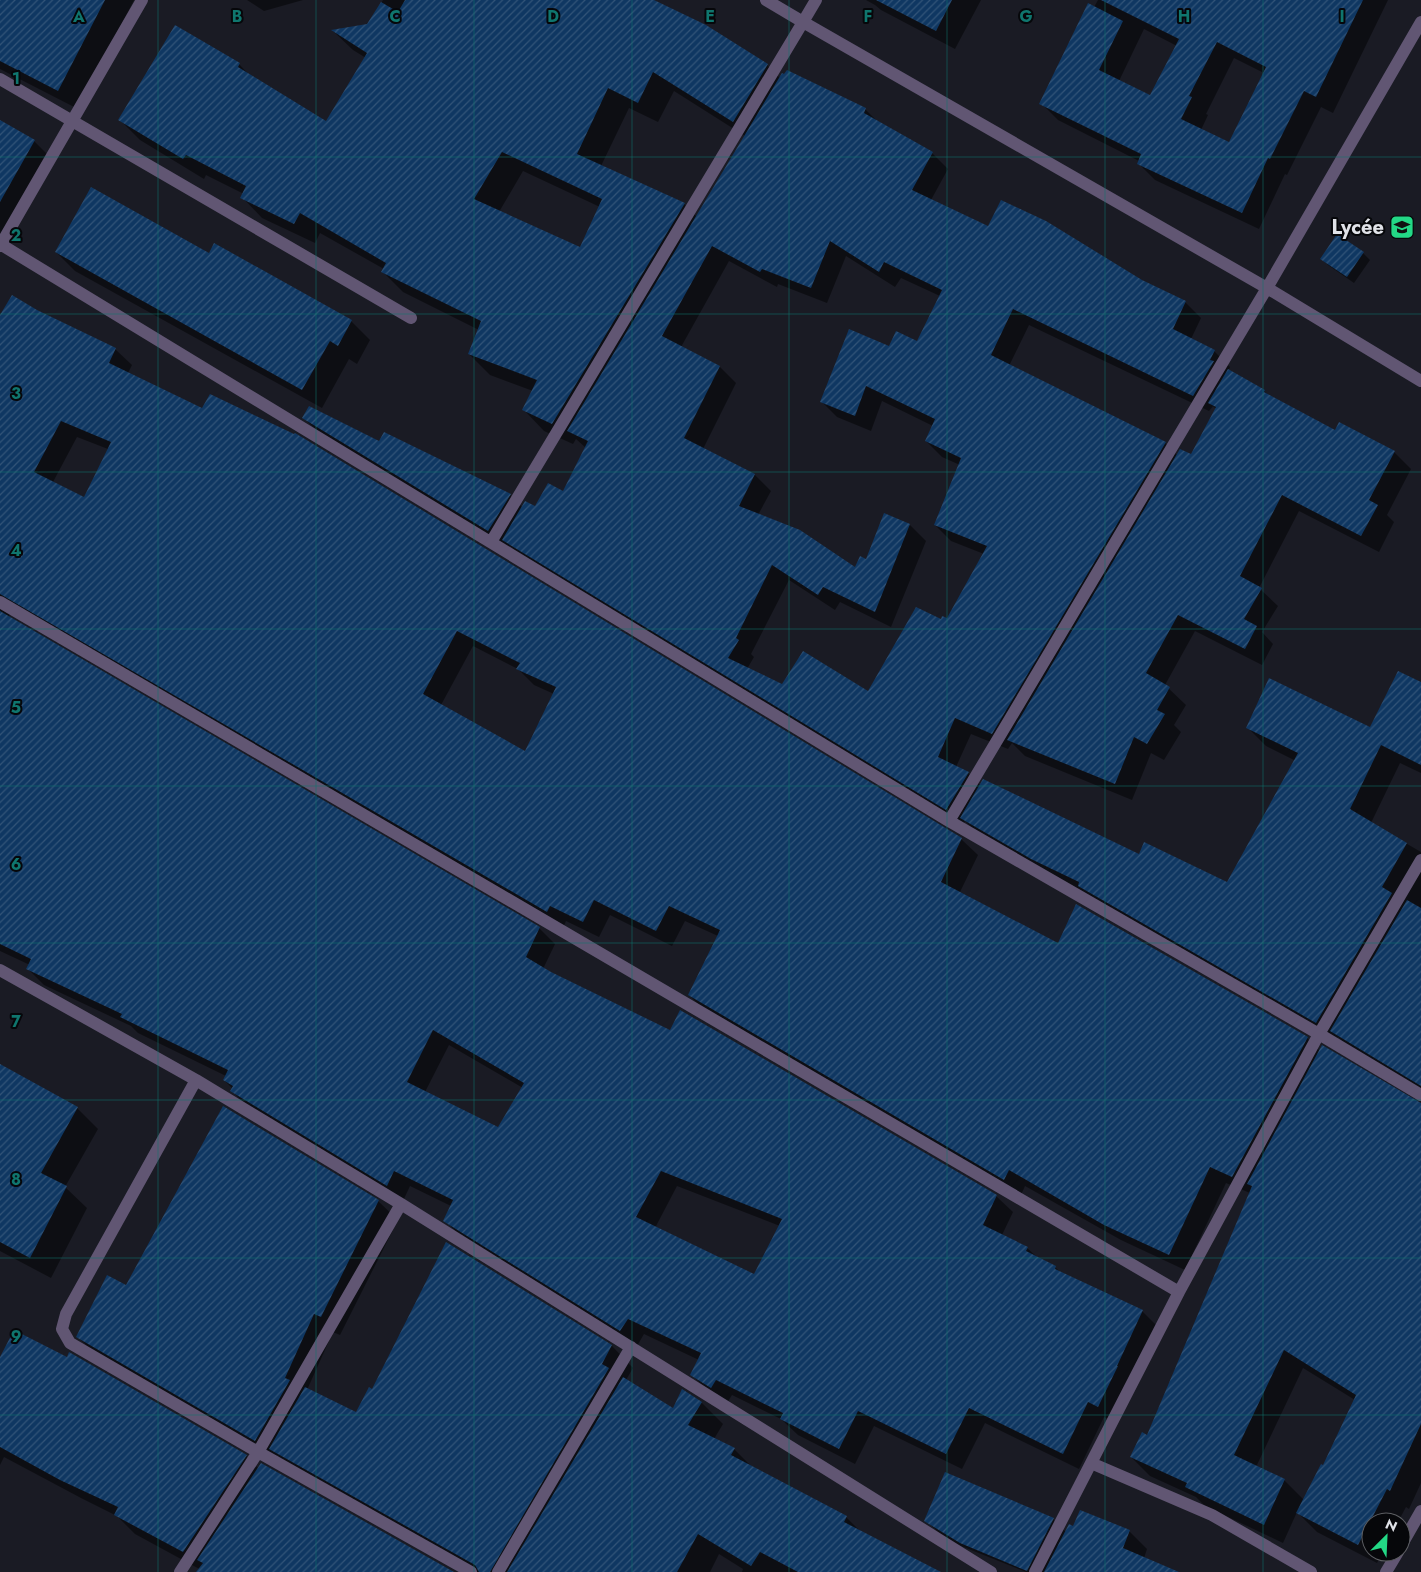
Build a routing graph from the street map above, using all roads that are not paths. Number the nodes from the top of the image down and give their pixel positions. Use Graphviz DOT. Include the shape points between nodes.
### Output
graph roads {
  1 [pos="142,0"];
  2 [pos="766,0"];
  3 [pos="816,0"];
  4 [pos="803,22"];
  5 [pos="1421,22"];
  6 [pos="0,79"];
  7 [pos="72,122"];
  8 [pos="0,245"];
  9 [pos="1267,288"];
  10 [pos="411,318"];
  11 [pos="1421,381"];
  12 [pos="491,542"];
  13 [pos="0,602"];
  14 [pos="949,821"];
  15 [pos="1421,860"];
  16 [pos="0,970"];
  17 [pos="1319,1034"];
  18 [pos="196,1080"];
  19 [pos="1421,1095"];
  20 [pos="401,1204"];
  21 [pos="1179,1292"];
  22 [pos="631,1347"];
  23 [pos="258,1452"];
  24 [pos="1091,1463"];
  25 [pos="1421,1511"];
  26 [pos="1411,1528"];
  27 [pos="180,1572"];
  28 [pos="471,1572"];
  29 [pos="498,1572"];
  30 [pos="991,1572"];
  31 [pos="1035,1572"];
  32 [pos="1311,1572"];
  1 -- 7 [label="street"];
  2 -- 4 [label="street"];
  3 -- 4 [label="street"];
  4 -- 9 [label="street"];
  4 -- 12 [label="street"];
  5 -- 9 [label="street"];
  6 -- 7 [label="street"];
  7 -- 8 [label="street"];
  7 -- 10 [label="street"];
  8 -- 12 [label="street"];
  9 -- 11 [label="street"];
  9 -- 14 [label="street"];
  12 -- 14 [label="street"];
  13 -- 21 [label="street"];
  14 -- 17 [label="street"];
  15 -- 17 [label="street"];
  16 -- 18 [label="street"];
  17 -- 19 [label="street"];
  17 -- 21 [label="street"];
  18 -- 20 [label="street"];
  18 -- 23 [label="street" via="66,1314 62,1328 70,1343"];
  20 -- 22 [label="street"];
  20 -- 23 [label="street"];
  21 -- 24 [label="street"];
  22 -- 29 [label="street"];
  22 -- 30 [label="street"];
  23 -- 27 [label="street"];
  23 -- 28 [label="street"];
  24 -- 31 [label="street"];
  24 -- 32 [label="street" via="1212,1515"];
  25 -- 26 [label="street"];
}
